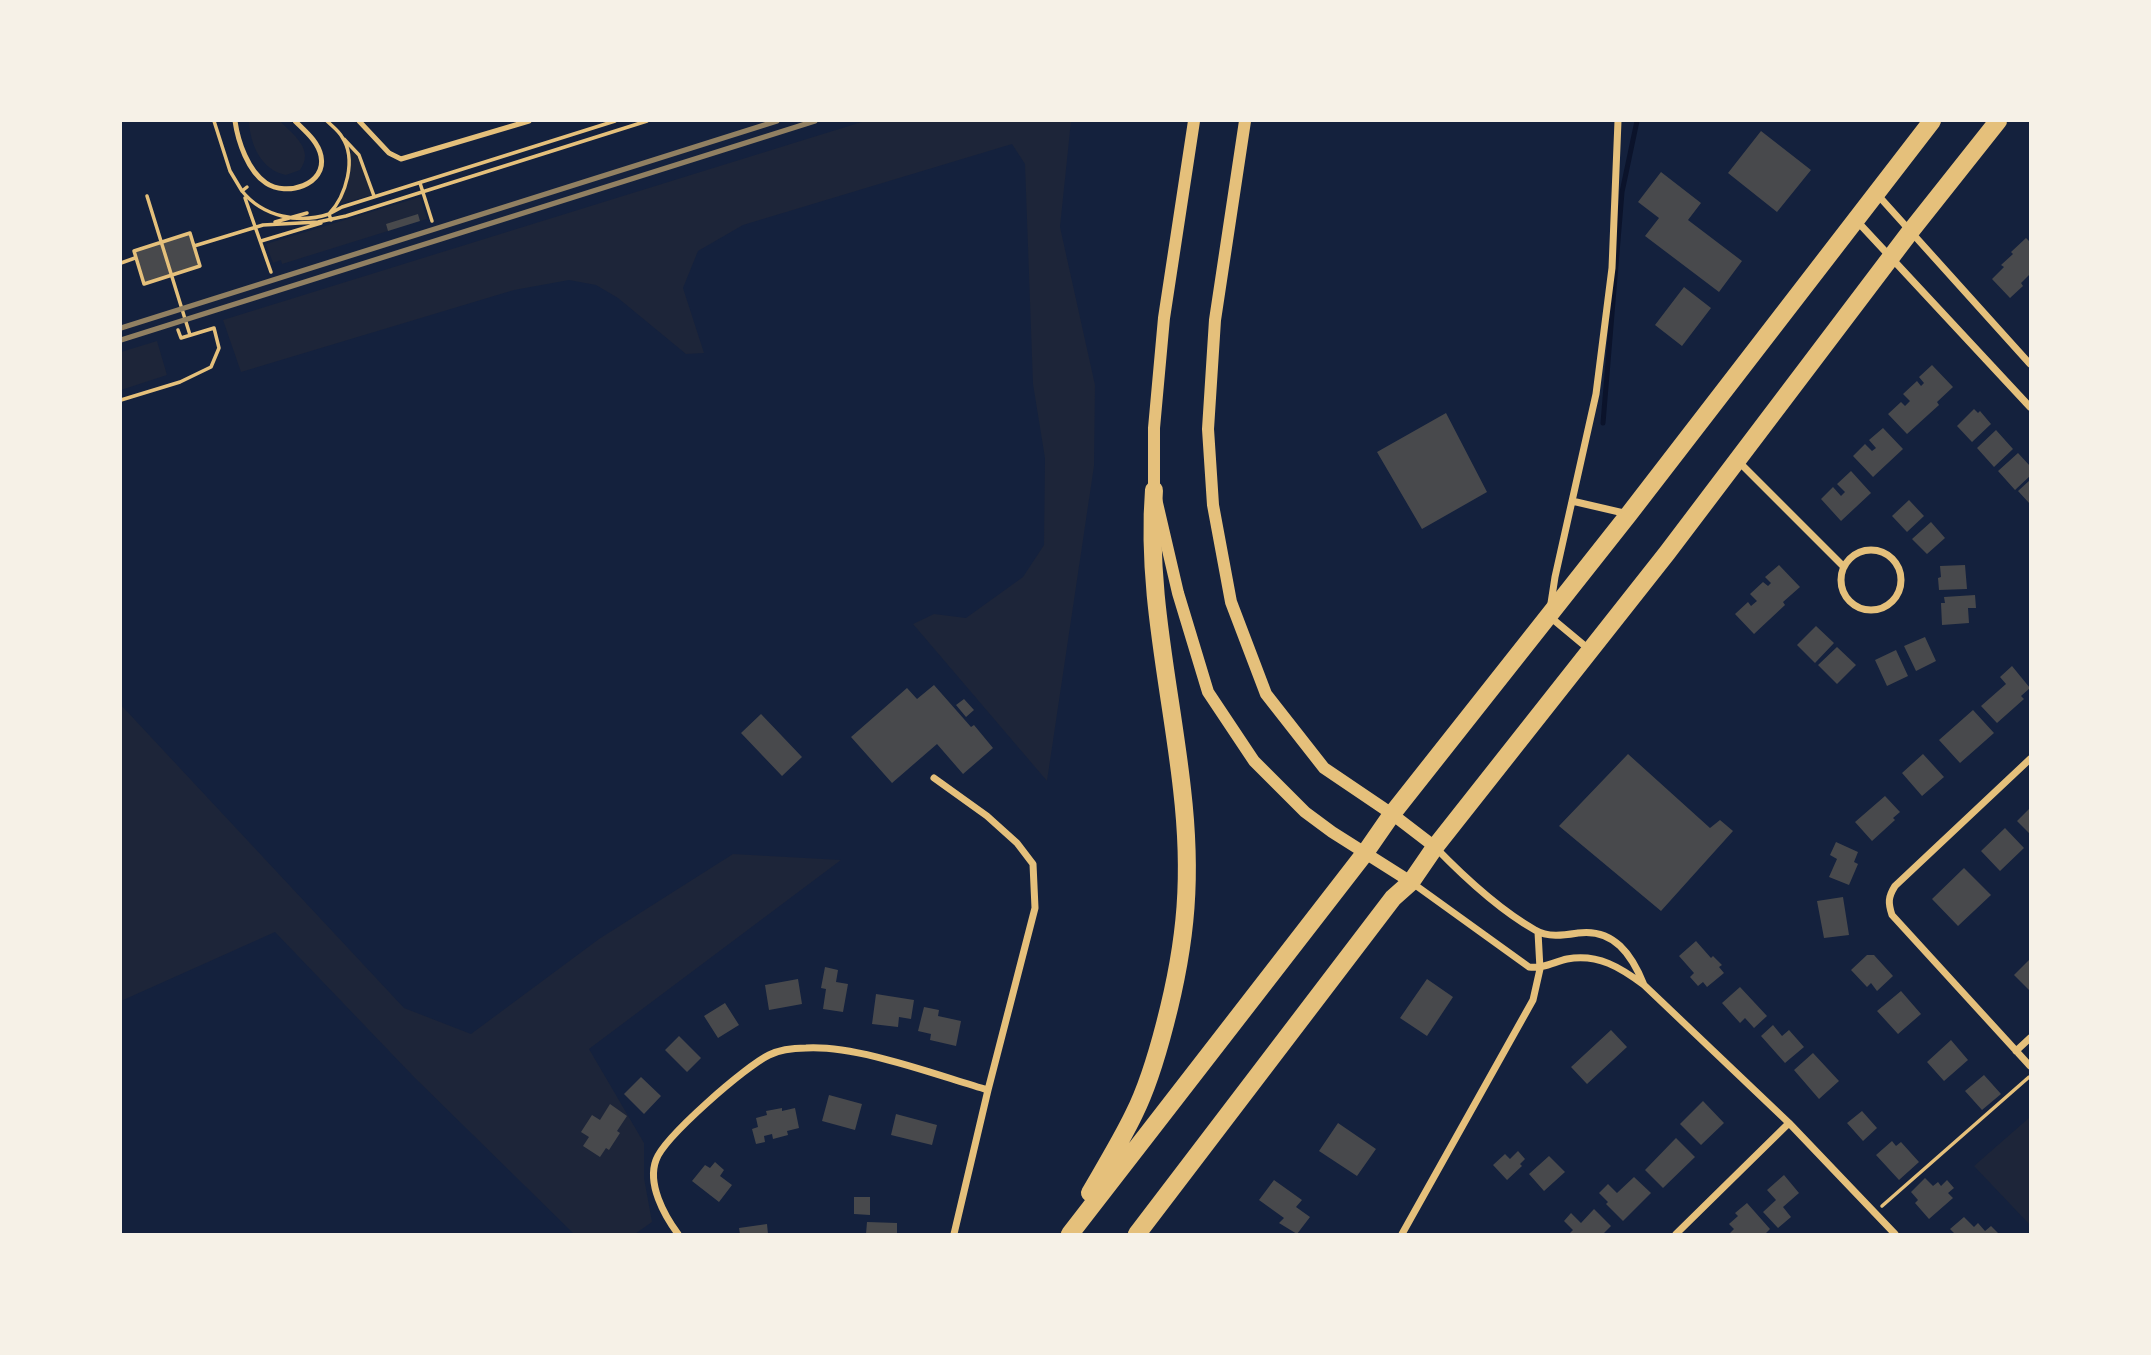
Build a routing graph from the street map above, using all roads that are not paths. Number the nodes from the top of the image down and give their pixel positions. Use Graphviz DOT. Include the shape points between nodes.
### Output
graph roads {
  1 [pos="235,121"];
  2 [pos="295,121"];
  3 [pos="359,121"];
  4 [pos="529,121"];
  5 [pos="1194,121"];
  6 [pos="1245,121"];
  7 [pos="1618,121"];
  8 [pos="1932,121"];
  9 [pos="1998,121"];
  10 [pos="1876,193"];
  11 [pos="1855,219"];
  12 [pos="1910,232"];
  13 [pos="1892,258"];
  14 [pos="2030,364"];
  15 [pos="2030,407"];
  16 [pos="1737,460"];
  17 [pos="1154,490"];
  18 [pos="1572,501"];
  19 [pos="1629,514"];
  20 [pos="1844,567"];
  21 [pos="1549,616"];
  22 [pos="1591,651"];
  23 [pos="2030,759"];
  24 [pos="934,778"];
  25 [pos="1392,814"];
  26 [pos="1435,847"];
  27 [pos="1365,853"];
  28 [pos="1411,882"];
  29 [pos="1538,932"];
  30 [pos="1539,969"];
  31 [pos="1644,985"];
  32 [pos="2030,1038"];
  33 [pos="2016,1051"];
  34 [pos="2030,1066"];
  35 [pos="988,1090"];
  36 [pos="1789,1123"];
  37 [pos="678,1234"];
  38 [pos="954,1234"];
  39 [pos="1068,1234"];
  40 [pos="1137,1234"];
  41 [pos="1402,1234"];
  42 [pos="1676,1234"];
  43 [pos="1895,1234"];
  1 -- 2 [label="lane" via="254,171 270,186 290,189 309,183 321,163 318,148"];
  3 -- 4 [label="lane" via="392,156 406,159"];
  5 -- 17 [label="street" via="1164,318 1154,428"];
  6 -- 25 [label="street" via="1215,320 1208,429 1213,505 1231,601 1266,694 1324,768"];
  7 -- 18 [label="street" via="1612,268 1596,394"];
  8 -- 10 [label="main road"];
  9 -- 12 [label="main road"];
  10 -- 11 [label="main road"];
  10 -- 12 [label="street"];
  11 -- 13 [label="street"];
  11 -- 19 [label="main road"];
  12 -- 13 [label="main road"];
  12 -- 14 [label="street"];
  13 -- 15 [label="street"];
  13 -- 16 [label="main road"];
  16 -- 20 [label="street"];
  16 -- 22 [label="main road"];
  17 -- 27 [label="street" via="1208,692 1254,761 1305,812"];
  17 -- 39 [label="main road" via="1154,588 1189,856 1187,915 1177,981 1158,1053 1135,1112"];
  18 -- 19 [label="street"];
  18 -- 21 [label="street"];
  19 -- 21 [label="main road"];
  20 -- 20 [label="street" via="1842,587 1862,608 1882,607 1897,594 1901,575 1884,553 1866,550"];
  21 -- 22 [label="street"];
  21 -- 25 [label="main road"];
  22 -- 26 [label="main road"];
  23 -- 33 [label="street" via="1889,895 1892,915"];
  24 -- 35 [label="street" via="1017,843 1033,864 1035,908"];
  25 -- 26 [label="street"];
  25 -- 27 [label="main road"];
  26 -- 28 [label="main road"];
  26 -- 29 [label="street" via="1467,880"];
  27 -- 28 [label="street"];
  27 -- 39 [label="main road"];
  28 -- 30 [label="street" via="1518,961"];
  28 -- 40 [label="main road" via="1392,898"];
  29 -- 30 [label="street"];
  29 -- 31 [label="street" via="1606,935 1627,952"];
  30 -- 31 [label="street" via="1587,957 1621,968"];
  30 -- 41 [label="street" via="1524,1019"];
  31 -- 36 [label="street"];
  32 -- 33 [label="street"];
  33 -- 34 [label="street"];
  35 -- 37 [label="street" via="841,1049 771,1053 718,1092 656,1159 657,1193"];
  35 -- 38 [label="street"];
  36 -- 42 [label="street"];
  36 -- 43 [label="street"];
}
